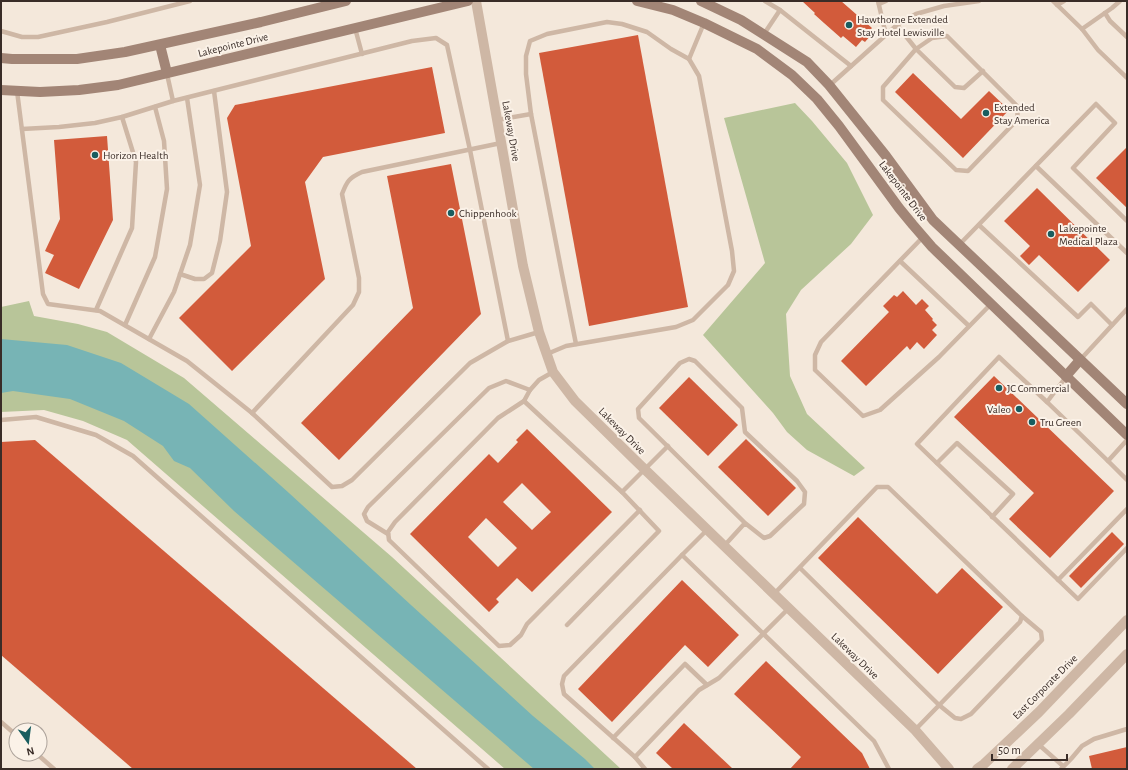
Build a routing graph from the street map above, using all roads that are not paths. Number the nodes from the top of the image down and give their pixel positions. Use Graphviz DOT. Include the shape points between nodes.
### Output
graph roads {
  1 [pos="190,1"];
  2 [pos="346,1"];
  3 [pos="468,1"];
  4 [pos="476,1"];
  5 [pos="637,1"];
  6 [pos="701,1"];
  7 [pos="765,1"];
  8 [pos="886,1"];
  9 [pos="979,1"];
  10 [pos="1053,1"];
  11 [pos="1064,1"];
  12 [pos="1120,1"];
  13 [pos="879,2"];
  14 [pos="440,4"];
  15 [pos="1058,5"];
  16 [pos="780,10"];
  17 [pos="1105,13"];
  18 [pos="704,23"];
  19 [pos="897,25"];
  20 [pos="355,28"];
  21 [pos="1082,29"];
  22 [pos="1,31"];
  23 [pos="764,34"];
  24 [pos="886,35"];
  25 [pos="1127,37"];
  26 [pos="160,45"];
  27 [pos="916,49"];
  28 [pos="362,54"];
  29 [pos="1,58"];
  30 [pos="689,59"];
  31 [pos="851,66"];
  32 [pos="983,71"];
  33 [pos="166,73"];
  34 [pos="1127,78"];
  35 [pos="829,85"];
  36 [pos="1,90"];
  37 [pos="17,91"];
  38 [pos="214,91"];
  39 [pos="187,98"];
  40 [pos="817,99"];
  41 [pos="173,101"];
  42 [pos="155,107"];
  43 [pos="531,114"];
  44 [pos="122,117"];
  45 [pos="497,120"];
  46 [pos="22,129"];
  47 [pos="501,143"];
  48 [pos="470,150"];
  49 [pos="1036,166"];
  50 [pos="1127,221"];
  51 [pos="979,225"];
  52 [pos="923,236"];
  53 [pos="959,245"];
  54 [pos="1127,253"];
  55 [pos="900,261"];
  56 [pos="180,274"];
  57 [pos="991,304"];
  58 [pos="1127,309"];
  59 [pos="96,310"];
  60 [pos="125,324"];
  61 [pos="1112,325"];
  62 [pos="969,326"];
  63 [pos="539,332"];
  64 [pos="149,338"];
  65 [pos="508,341"];
  66 [pos="576,344"];
  67 [pos="547,354"];
  68 [pos="1080,360"];
  69 [pos="554,372"];
  70 [pos="1066,376"];
  71 [pos="530,390"];
  72 [pos="524,401"];
  73 [pos="1047,402"];
  74 [pos="1127,404"];
  75 [pos="252,413"];
  76 [pos="1,420"];
  77 [pos="1127,435"];
  78 [pos="1127,440"];
  79 [pos="668,446"];
  80 [pos="1108,461"];
  81 [pos="937,463"];
  82 [pos="645,470"];
  83 [pos="1127,480"];
  84 [pos="622,492"];
  85 [pos="640,510"];
  86 [pos="1127,510"];
  87 [pos="992,517"];
  88 [pos="745,523"];
  89 [pos="707,530"];
  90 [pos="388,534"];
  91 [pos="724,546"];
  92 [pos="1127,548"];
  93 [pos="682,555"];
  94 [pos="800,568"];
  95 [pos="1058,580"];
  96 [pos="774,594"];
  97 [pos="789,608"];
  98 [pos="1022,616"];
  99 [pos="1127,620"];
  100 [pos="566,625"];
  101 [pos="764,634"];
  102 [pos="1127,654"];
  103 [pos="707,685"];
  104 [pos="939,705"];
  105 [pos="1127,729"];
  106 [pos="915,730"];
  107 [pos="613,738"];
  108 [pos="1038,744"];
  109 [pos="635,757"];
  110 [pos="46,762"];
  111 [pos="1062,768"];
  112 [pos="54,769"];
  113 [pos="488,769"];
  114 [pos="645,769"];
  115 [pos="889,769"];
  116 [pos="949,769"];
  117 [pos="977,769"];
  118 [pos="1012,769"];
  1 -- 22 [label="lane" via="38,37 22,37"];
  2 -- 26 [label="main road, Lakepointe Drive"];
  3 -- 14 [label="main road, Lakepointe Drive"];
  4 -- 45 [label="street, Lakeway Drive"];
  5 -- 18 [label="main road, Lakepointe Drive" via="673,10"];
  6 -- 23 [label="main road, Lakepointe Drive"];
  7 -- 16 [label="lane"];
  8 -- 13 [label="lane"];
  9 -- 19 [label="lane" via="944,6 916,14"];
  10 -- 15 [label="lane"];
  11 -- 15 [label="lane"];
  12 -- 17 [label="lane"];
  13 -- 24 [label="lane"];
  14 -- 20 [label="main road, Lakepointe Drive"];
  15 -- 21 [label="lane"];
  16 -- 23 [label="lane"];
  16 -- 31 [label="lane"];
  17 -- 21 [label="lane"];
  17 -- 25 [label="lane"];
  18 -- 30 [label="lane"];
  18 -- 40 [label="main road, Lakepointe Drive" via="757,49 792,74"];
  19 -- 24 [label="lane"];
  19 -- 27 [label="lane"];
  20 -- 28 [label="lane"];
  20 -- 33 [label="main road, Lakepointe Drive"];
  21 -- 34 [label="lane" via="1098,50"];
  23 -- 35 [label="main road, Lakepointe Drive" via="806,62"];
  24 -- 31 [label="lane"];
  26 -- 29 [label="main road, Lakepointe Drive" via="77,59"];
  26 -- 33 [label="main road"];
  27 -- 32 [label="lane" via="932,38 947,36"];
  27 -- 32 [label="lane" via="955,87 964,88"];
  27 -- 32 [label="lane" via="883,87 883,100 956,170 968,171 1017,120 1018,107"];
  28 -- 38 [label="lane"];
  28 -- 48 [label="lane" via="412,41 436,38 447,45"];
  30 -- 43 [label="lane" via="647,32 622,24 607,22 547,34 530,41 526,56"];
  30 -- 66 [label="lane" via="699,76 734,271 728,285 693,320 676,327"];
  31 -- 35 [label="lane"];
  33 -- 37 [label="main road, Lakepointe Drive" via="118,85 79,90"];
  33 -- 41 [label="lane"];
  35 -- 40 [label="main road"];
  35 -- 53 [label="main road, Lakepointe Drive" via="933,220"];
  36 -- 37 [label="main road, Lakepointe Drive"];
  37 -- 46 [label="lane"];
  38 -- 39 [label="lane"];
  38 -- 56 [label="lane" via="227,192 220,241 212,273 204,279"];
  39 -- 41 [label="lane"];
  39 -- 56 [label="lane" via="200,185 190,245"];
  40 -- 52 [label="main road, Lakepointe Drive"];
  41 -- 42 [label="lane"];
  42 -- 44 [label="lane"];
  42 -- 60 [label="lane" via="164,141 167,189 155,257"];
  43 -- 45 [label="lane"];
  43 -- 66 [label="lane"];
  44 -- 46 [label="lane" via="95,123"];
  44 -- 59 [label="lane" via="136,162 132,228"];
  45 -- 47 [label="street, Lakeway Drive"];
  46 -- 59 [label="lane" via="42,294 48,304"];
  47 -- 48 [label="lane"];
  47 -- 63 [label="street, Lakeway Drive" via="523,266"];
  48 -- 65 [label="lane"];
  48 -- 75 [label="lane" via="362,172 346,182 342,194 359,278 359,292 353,305"];
  49 -- 50 [label="lane" via="1096,104 1115,123 1073,168"];
  49 -- 51 [label="lane"];
  49 -- 54 [label="lane"];
  51 -- 53 [label="lane"];
  51 -- 61 [label="lane" via="1078,317 1091,304"];
  52 -- 55 [label="lane"];
  52 -- 57 [label="main road, Lakepointe Drive"];
  53 -- 68 [label="main road, Lakepointe Drive"];
  55 -- 62 [label="lane"];
  55 -- 62 [label="lane" via="820,342 815,355 815,370 863,416 880,410"];
  56 -- 64 [label="lane" via="174,292"];
  57 -- 62 [label="lane"];
  57 -- 70 [label="main road, Lakepointe Drive"];
  58 -- 61 [label="lane"];
  59 -- 60 [label="lane"];
  60 -- 64 [label="lane"];
  61 -- 68 [label="lane"];
  63 -- 65 [label="lane"];
  63 -- 67 [label="street, Lakeway Drive"];
  64 -- 75 [label="lane" via="187,361"];
  65 -- 75 [label="lane" via="470,363 352,480 342,486 332,487"];
  66 -- 67 [label="lane"];
  67 -- 69 [label="street, Lakeway Drive"];
  68 -- 70 [label="main road"];
  68 -- 74 [label="main road, Lakepointe Drive"];
  69 -- 71 [label="lane" via="539,380"];
  69 -- 82 [label="street, Lakeway Drive" via="575,401"];
  70 -- 73 [label="lane"];
  70 -- 77 [label="main road, Lakepointe Drive"];
  71 -- 72 [label="lane"];
  71 -- 90 [label="lane" via="506,381 489,388 368,507 364,514 367,521"];
  72 -- 84 [label="lane"];
  72 -- 90 [label="lane" via="498,418 395,522"];
  73 -- 80 [label="lane"];
  73 -- 81 [label="lane" via="999,357 917,444"];
  76 -- 113 [label="lane" via="36,417 96,435 133,456"];
  78 -- 80 [label="lane"];
  79 -- 82 [label="lane"];
  79 -- 88 [label="lane"];
  79 -- 88 [label="lane" via="639,418 638,409 680,363 689,359 695,361 742,408 745,432 797,481 805,492 804,504 770,536 764,538"];
  80 -- 83 [label="lane"];
  81 -- 87 [label="lane"];
  81 -- 87 [label="lane" via="958,443 1013,494"];
  82 -- 84 [label="lane"];
  82 -- 89 [label="street, Lakeway Drive"];
  84 -- 85 [label="lane"];
  85 -- 90 [label="lane" via="527,624 521,635 510,645 499,646 389,540"];
  85 -- 100 [label="lane" via="659,530"];
  86 -- 95 [label="lane"];
  87 -- 95 [label="lane"];
  88 -- 91 [label="lane"];
  89 -- 91 [label="street, Lakeway Drive"];
  89 -- 93 [label="lane"];
  91 -- 96 [label="street, Lakeway Drive"];
  92 -- 95 [label="lane" via="1078,599"];
  93 -- 101 [label="lane"];
  93 -- 107 [label="lane" via="564,676 564,694"];
  94 -- 96 [label="lane"];
  94 -- 98 [label="lane" via="877,487 888,487"];
  94 -- 104 [label="lane"];
  96 -- 97 [label="street, Lakeway Drive"];
  97 -- 101 [label="lane"];
  97 -- 106 [label="street, Lakeway Drive"];
  98 -- 104 [label="lane" via="1020,622"];
  98 -- 104 [label="lane" via="1041,632 1042,640 971,714 961,719 955,718"];
  99 -- 117 [label="street, East Corporate Drive" via="1039,712"];
  101 -- 103 [label="lane" via="719,678"];
  101 -- 115 [label="lane" via="874,741"];
  102 -- 108 [label="street"];
  103 -- 107 [label="lane" via="685,664"];
  103 -- 109 [label="lane" via="699,690"];
  104 -- 106 [label="lane"];
  105 -- 111 [label="lane" via="1094,739 1082,746"];
  106 -- 116 [label="street, Lakeway Drive"];
  107 -- 109 [label="lane"];
  108 -- 111 [label="lane"];
  108 -- 118 [label="street"];
  109 -- 114 [label="lane"];
  110 -- 112 [label="lane"];
}
